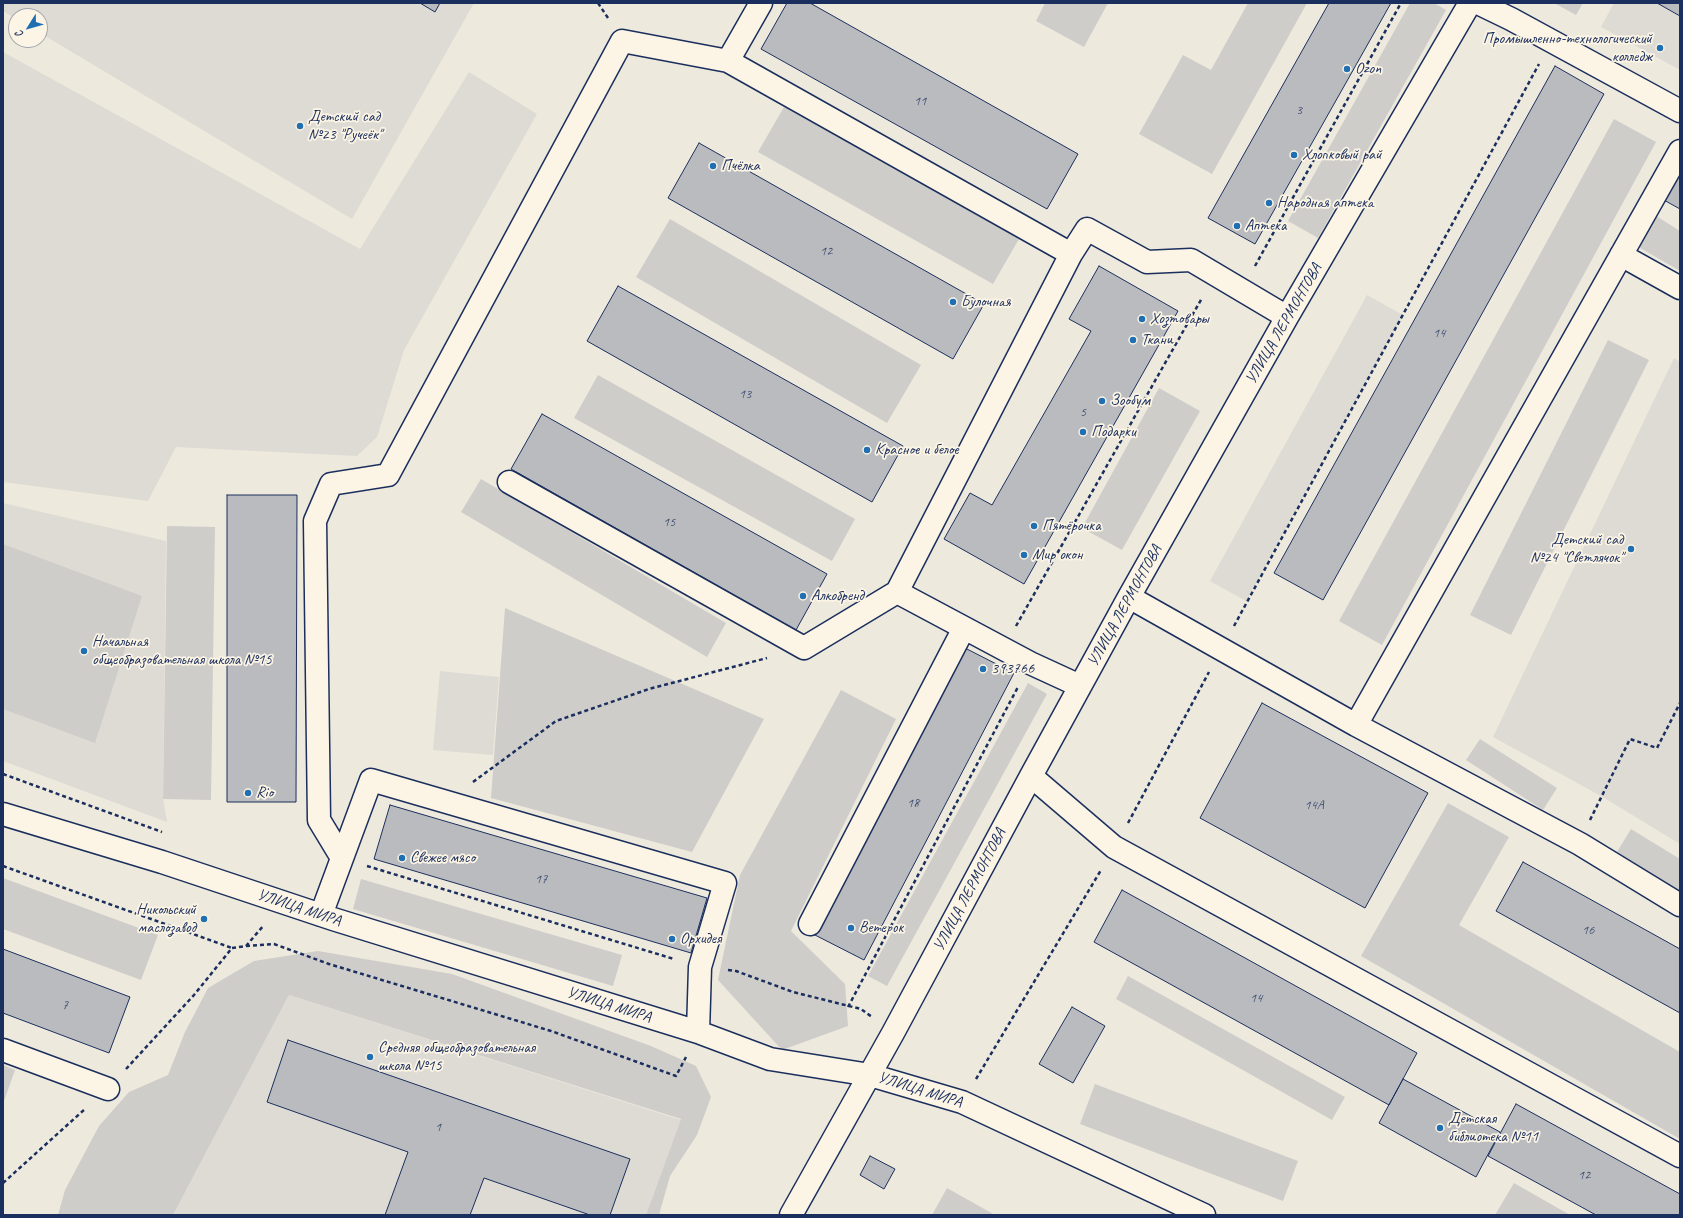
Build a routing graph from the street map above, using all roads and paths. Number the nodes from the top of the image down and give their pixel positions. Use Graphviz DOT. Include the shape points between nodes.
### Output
graph roads {
  1 [pos="760,3"];
  2 [pos="1402,3"];
  3 [pos="1470,3"];
  4 [pos="1478,3"];
  5 [pos="1551,41"];
  6 [pos="728,61"];
  7 [pos="1680,111"];
  8 [pos="1680,151"];
  9 [pos="1071,254"];
  10 [pos="1621,255"];
  11 [pos="1216,275"];
  12 [pos="1680,288"];
  13 [pos="1241,291"];
  14 [pos="1287,317"];
  15 [pos="508,482"];
  16 [pos="897,592"];
  17 [pos="1129,597"];
  18 [pos="964,628"];
  19 [pos="1232,630"];
  20 [pos="804,648"];
  21 [pos="1003,649"];
  22 [pos="1030,663"];
  23 [pos="1213,665"];
  24 [pos="1080,686"];
  25 [pos="1680,703"];
  26 [pos="1356,725"];
  27 [pos="1030,776"];
  28 [pos="444,802"];
  29 [pos="3,814"];
  30 [pos="1580,844"];
  31 [pos="1114,847"];
  32 [pos="342,858"];
  33 [pos="3,866"];
  34 [pos="283,902"];
  35 [pos="1680,904"];
  36 [pos="321,915"];
  37 [pos="810,924"];
  38 [pos="246,946"];
  39 [pos="232,948"];
  40 [pos="700,967"];
  41 [pos="848,1006"];
  42 [pos="698,1032"];
  43 [pos="893,1033"];
  44 [pos="3,1050"];
  45 [pos="870,1075"];
  46 [pos="108,1089"];
  47 [pos="962,1102"];
  48 [pos="1680,1156"];
  49 [pos="3,1183"];
  50 [pos="791,1215"];
  51 [pos="1204,1215"];
  1 -- 6 [label="street"];
  2 -- 13 [label="path"];
  3 -- 14 [label="street, УЛИЦА ЛЕРМОНТОВА"];
  4 -- 5 [label="street"];
  5 -- 7 [label="street"];
  5 -- 19 [label="path"];
  6 -- 9 [label="street"];
  6 -- 32 [label="street" via="622,41 388,475 331,484 315,521 319,820"];
  8 -- 10 [label="street"];
  9 -- 11 [label="street" via="1087,229 1147,262 1191,260"];
  9 -- 16 [label="street"];
  10 -- 12 [label="street"];
  10 -- 26 [label="street"];
  11 -- 13 [label="street"];
  11 -- 21 [label="path"];
  13 -- 14 [label="street"];
  14 -- 17 [label="street, УЛИЦА ЛЕРМОНТОВА"];
  15 -- 20 [label="street"];
  16 -- 18 [label="street"];
  16 -- 20 [label="street"];
  17 -- 24 [label="street, УЛИЦА ЛЕРМОНТОВА"];
  17 -- 26 [label="street"];
  18 -- 21 [label="street"];
  18 -- 37 [label="street"];
  20 -- 28 [label="path" via="649,689 556,722"];
  21 -- 22 [label="street"];
  22 -- 24 [label="street"];
  22 -- 41 [label="path"];
  23 -- 31 [label="path"];
  24 -- 27 [label="street, УЛИЦА ЛЕРМОНТОВА"];
  25 -- 30 [label="path" via="1657,748 1630,739"];
  26 -- 30 [label="street"];
  27 -- 31 [label="street"];
  27 -- 43 [label="street, УЛИЦА ЛЕРМОНТОВА"];
  28 -- 32 [label="street" via="371,780"];
  28 -- 40 [label="street" via="726,883"];
  29 -- 34 [label="street, УЛИЦА МИРА"];
  30 -- 35 [label="street"];
  31 -- 47 [label="path"];
  31 -- 48 [label="street"];
  32 -- 36 [label="street"];
  32 -- 40 [label="path"];
  33 -- 39 [label="path"];
  34 -- 36 [label="street, УЛИЦА МИРА"];
  34 -- 38 [label="path"];
  36 -- 42 [label="street, УЛИЦА МИРА"];
  38 -- 39 [label="path"];
  38 -- 42 [label="path" via="274,944 329,964 551,1031 676,1076"];
  39 -- 46 [label="path" via="194,995"];
  40 -- 41 [label="path" via="736,971 793,992"];
  40 -- 42 [label="street"];
  41 -- 43 [label="path" via="861,1009"];
  42 -- 45 [label="street, УЛИЦА МИРА" via="770,1059"];
  43 -- 45 [label="street, УЛИЦА ЛЕРМОНТОВА"];
  44 -- 46 [label="street"];
  45 -- 47 [label="street, УЛИЦА МИРА"];
  45 -- 50 [label="street, УЛИЦА ЛЕРМОНТОВА"];
  46 -- 49 [label="path"];
  47 -- 51 [label="street, УЛИЦА МИРА"];
}
